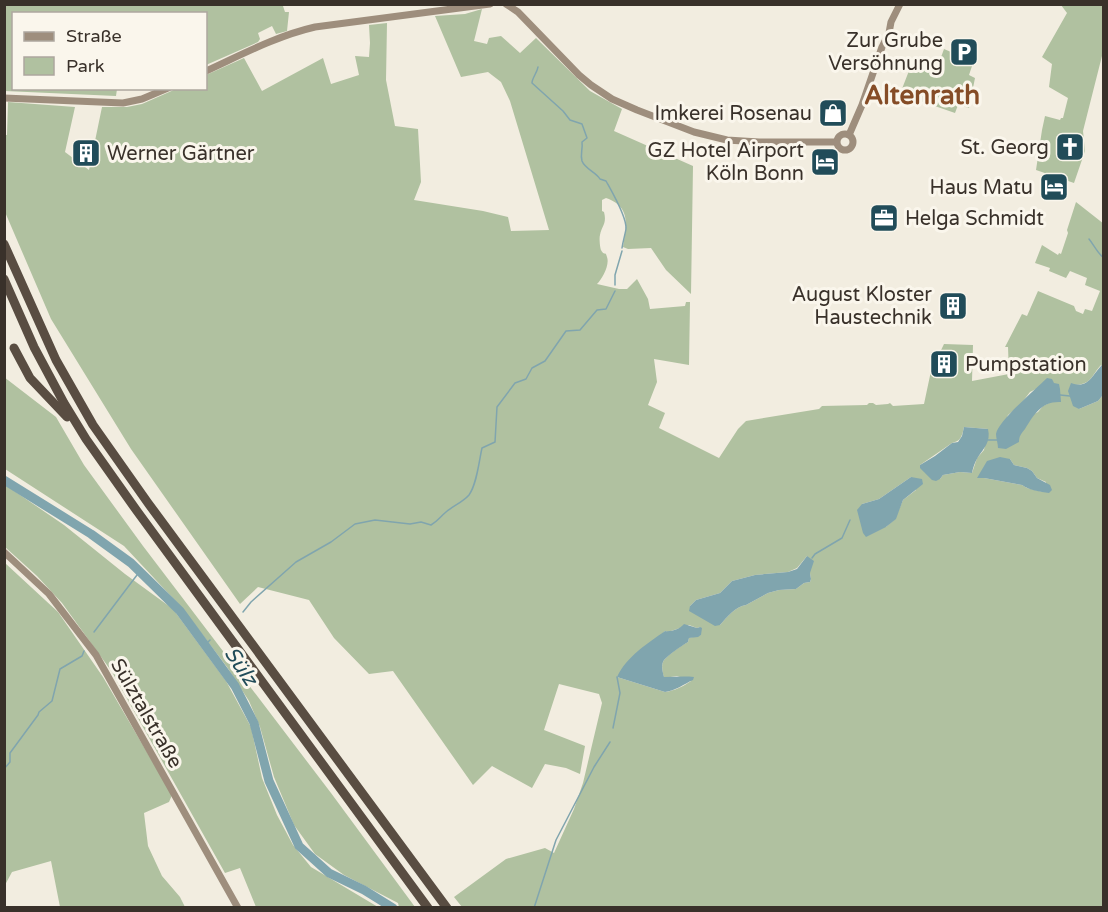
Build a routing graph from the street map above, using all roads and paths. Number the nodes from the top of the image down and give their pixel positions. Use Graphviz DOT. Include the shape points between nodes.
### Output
graph roads {
  1 [pos="490,4"];
  2 [pos="506,4"];
  3 [pos="900,4"];
  4 [pos="207,71"];
  5 [pos="163,90"];
  6 [pos="4,98"];
  7 [pos="849,135"];
  8 [pos="836,142"];
  9 [pos="4,244"];
  10 [pos="4,279"];
  11 [pos="14,348"];
  12 [pos="86,439"];
  13 [pos="4,552"];
  14 [pos="238,908"];
  15 [pos="428,908"];
  16 [pos="447,908"];
  1 -- 4 [label="main road" via="315,27 267,43"];
  2 -- 8 [label="main road" via="591,85 637,110 727,140"];
  3 -- 7 [label="main road"];
  5 -- 6 [label="main road" via="123,103"];
  7 -- 8 [label="main road" via="842,134"];
  7 -- 8 [label="main road" via="853,144 848,150 840,149"];
  9 -- 16 [label="highway" via="56,360 93,425"];
  10 -- 12 [label="highway" via="34,347"];
  11 -- 12 [label="highway" via="30,378"];
  12 -- 15 [label="highway"];
  13 -- 14 [label="main road, Sülztalstraße" via="49,594 96,656"];
}
